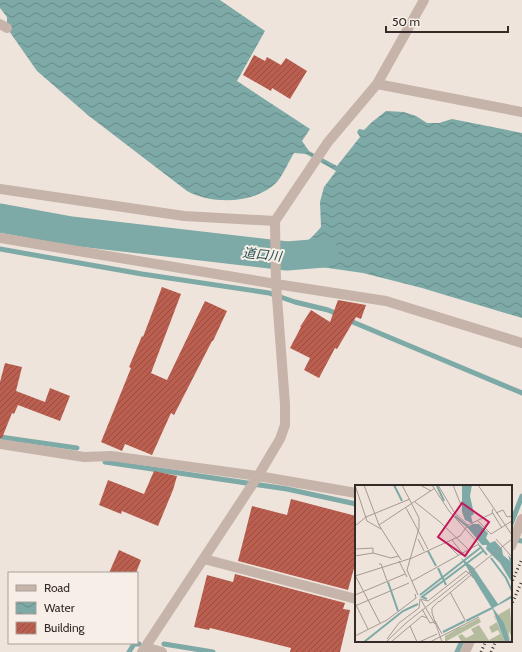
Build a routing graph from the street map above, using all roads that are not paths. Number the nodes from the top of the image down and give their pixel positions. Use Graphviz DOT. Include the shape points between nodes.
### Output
graph roads {
  1 [pos="424,0"];
  2 [pos="377,84"];
  3 [pos="522,112"];
  4 [pos="0,188"];
  5 [pos="275,221"];
  6 [pos="0,238"];
  7 [pos="277,292"];
  8 [pos="522,343"];
  9 [pos="0,444"];
  10 [pos="255,481"];
  11 [pos="355,493"];
  12 [pos="522,519"];
  13 [pos="512,543"];
  14 [pos="204,559"];
  15 [pos="355,599"];
  16 [pos="470,642"];
  17 [pos="143,649"];
  18 [pos="162,652"];
  19 [pos="465,652"];
  1 -- 2 [label="street"];
  2 -- 3 [label="street"];
  2 -- 5 [label="street" via="328,142"];
  4 -- 5 [label="street" via="184,216"];
  5 -- 7 [label="street"];
  6 -- 7 [label="street"];
  7 -- 8 [label="street" via="386,301"];
  7 -- 10 [label="street" via="285,425 280,439"];
  9 -- 10 [label="street" via="84,457 111,456"];
  10 -- 11 [label="street"];
  10 -- 14 [label="street"];
  12 -- 13 [label="street"];
  14 -- 15 [label="street"];
  14 -- 17 [label="street"];
  16 -- 19 [label="street"];
  17 -- 18 [label="street"];
}
